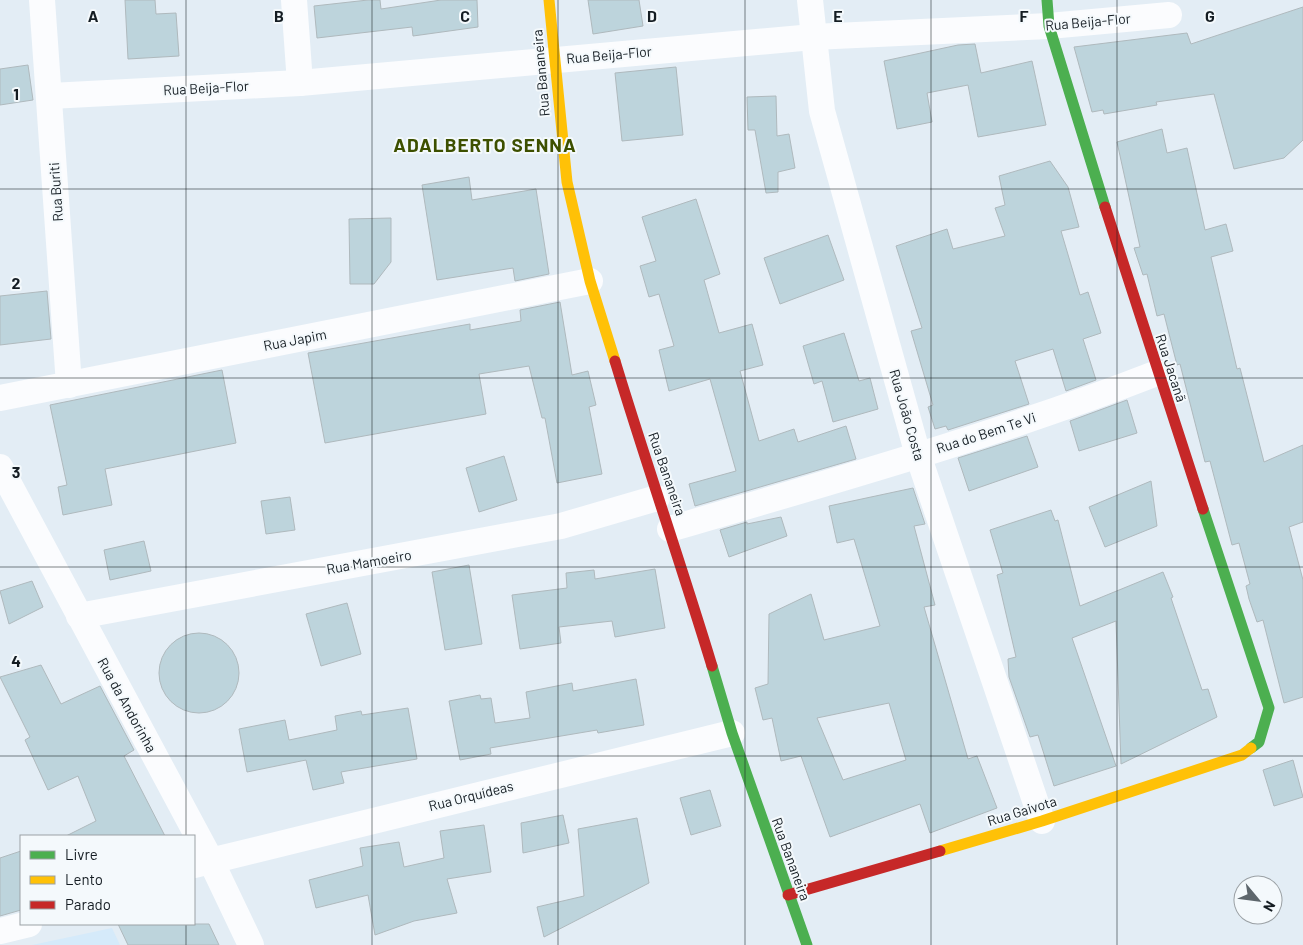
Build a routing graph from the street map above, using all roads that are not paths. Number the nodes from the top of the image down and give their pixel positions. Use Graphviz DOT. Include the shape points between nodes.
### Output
graph roads {
  1 [pos="42,0"];
  2 [pos="294,0"];
  3 [pos="549,0"];
  4 [pos="810,0"];
  5 [pos="1047,0"];
  6 [pos="1169,15"];
  7 [pos="1049,26"];
  8 [pos="813,37"];
  9 [pos="553,60"];
  10 [pos="300,83"];
  11 [pos="50,96"];
  12 [pos="590,281"];
  13 [pos="1157,373"];
  14 [pos="69,385"];
  15 [pos="0,398"];
  16 [pos="918,455"];
  17 [pos="0,467"];
  18 [pos="658,498"];
  19 [pos="670,529"];
  20 [pos="79,616"];
  21 [pos="732,733"];
  22 [pos="1259,742"];
  23 [pos="1042,821"];
  24 [pos="188,835"];
  25 [pos="195,848"];
  26 [pos="202,862"];
  27 [pos="788,895"];
  28 [pos="25,925"];
  29 [pos="0,932"];
  30 [pos="251,945"];
  31 [pos="807,945"];
  1 -- 11 [label="street, Rua Buriti"];
  2 -- 10 [label="street"];
  3 -- 9 [label="street, Rua Bananeira"];
  4 -- 8 [label="street, Rua João Costa"];
  5 -- 7 [label="street, Rua Jacanã"];
  6 -- 7 [label="street, Rua Beija-Flor"];
  7 -- 8 [label="street, Rua Beija-Flor"];
  7 -- 13 [label="street, Rua Jacanã"];
  8 -- 9 [label="street, Rua Beija-Flor"];
  8 -- 16 [label="street, Rua João Costa" via="822,111"];
  9 -- 10 [label="street, Rua Beija-Flor"];
  9 -- 12 [label="street, Rua Bananeira" via="567,182"];
  10 -- 11 [label="street, Rua Beija-Flor"];
  11 -- 14 [label="street, Rua Buriti"];
  12 -- 14 [label="street, Rua Japim"];
  12 -- 18 [label="street, Rua Bananeira"];
  13 -- 16 [label="street, Rua do Bem Te Vi"];
  13 -- 22 [label="street, Rua Jacanã" via="1269,708"];
  14 -- 15 [label="street, Rua Japim"];
  16 -- 19 [label="street, Rua do Bem Te Vi"];
  16 -- 23 [label="street, Rua João Costa"];
  17 -- 20 [label="street, Rua da Andorinha"];
  18 -- 19 [label="street, Rua Bananeira"];
  18 -- 20 [label="street, Rua Mamoeiro" via="561,526"];
  19 -- 21 [label="street, Rua Bananeira"];
  20 -- 24 [label="street, Rua da Andorinha"];
  21 -- 26 [label="street, Rua Orquídeas"];
  21 -- 27 [label="street, Rua Bananeira"];
  22 -- 23 [label="street, Rua Gaivota" via="1242,755"];
  23 -- 27 [label="street, Rua Gaivota"];
  25 -- 26 [label="street, Rua da Andorinha"];
  26 -- 30 [label="street, Rua da Andorinha"];
  27 -- 31 [label="street, Rua Bananeira"];
  28 -- 29 [label="street"];
}
